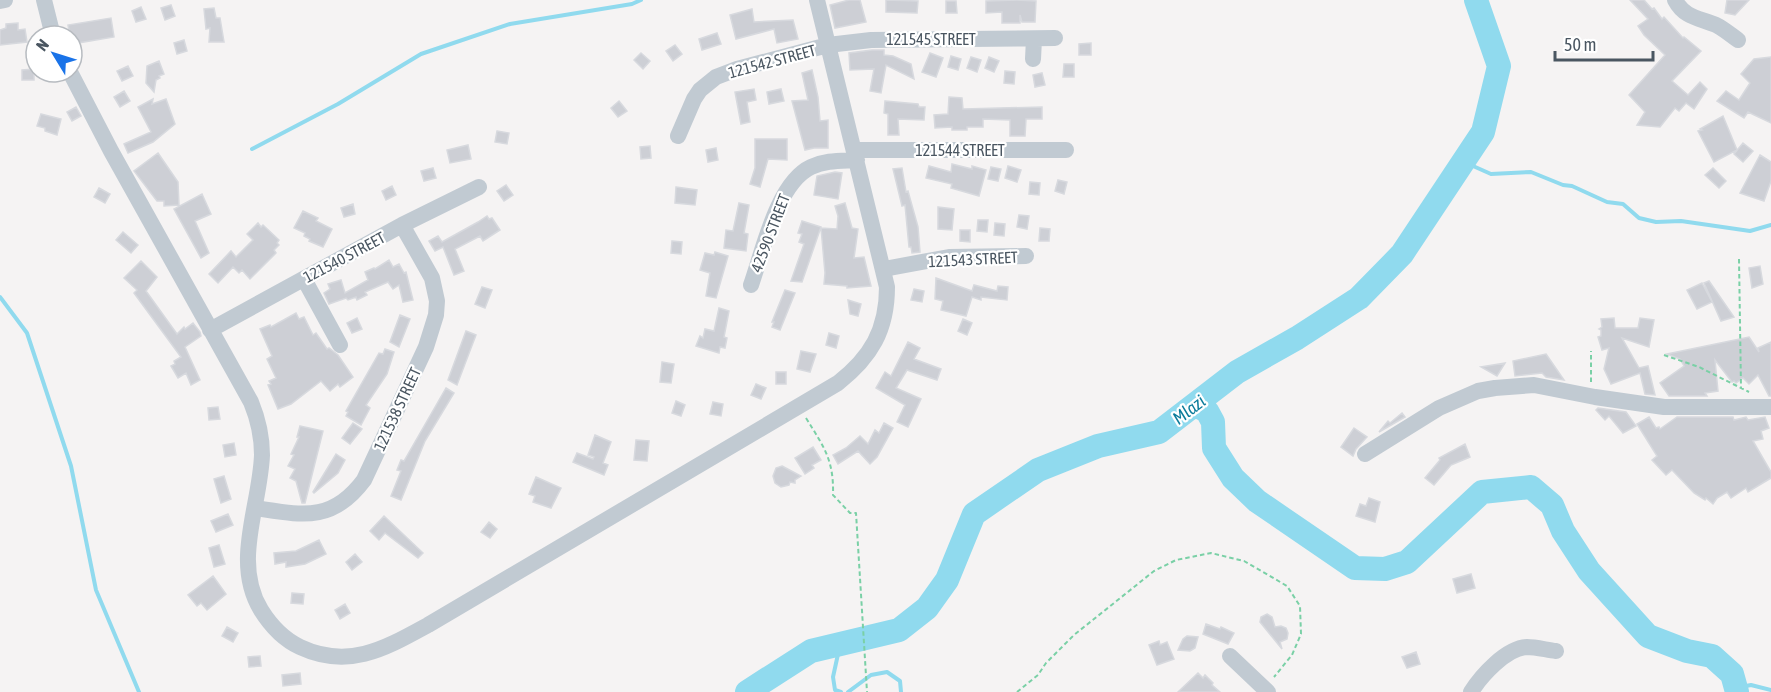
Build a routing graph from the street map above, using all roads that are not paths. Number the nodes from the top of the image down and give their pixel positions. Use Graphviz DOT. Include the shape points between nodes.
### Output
graph roads {
  1 [pos="5,0"];
  2 [pos="44,0"];
  3 [pos="817,0"];
  4 [pos="1675,0"];
  5 [pos="0,1"];
  6 [pos="50,24"];
  7 [pos="1055,38"];
  8 [pos="1034,39"];
  9 [pos="1738,40"];
  10 [pos="828,45"];
  11 [pos="1033,59"];
  12 [pos="77,84"];
  13 [pos="678,136"];
  14 [pos="1066,150"];
  15 [pos="856,155"];
  16 [pos="478,187"];
  17 [pos="402,225"];
  18 [pos="1026,256"];
  19 [pos="884,269"];
  20 [pos="304,279"];
  21 [pos="751,285"];
  22 [pos="210,330"];
  23 [pos="340,345"];
  24 [pos="1769,407"];
  25 [pos="1365,454"];
  26 [pos="255,508"];
  27 [pos="1556,651"];
  28 [pos="1230,656"];
  29 [pos="1265,689"];
  30 [pos="1471,692"];
  1 -- 5 [label="street"];
  2 -- 6 [label="street"];
  3 -- 10 [label="street"];
  4 -- 9 [label="street" via="1688,15 1719,26"];
  7 -- 8 [label="street, 121545 STREET"];
  8 -- 10 [label="street, 121545 STREET" via="871,40"];
  8 -- 11 [label="street"];
  10 -- 13 [label="street, 121542 STREET" via="716,77 694,99"];
  10 -- 15 [label="street"];
  12 -- 22 [label="street"];
  14 -- 15 [label="street, 121544 STREET"];
  15 -- 19 [label="street"];
  15 -- 21 [label="street, 42590 STREET" via="810,168 795,178 778,207"];
  16 -- 17 [label="street, 121540 STREET"];
  17 -- 20 [label="street, 121540 STREET"];
  17 -- 26 [label="street, 121538 STREET" via="432,278 436,315 426,347 364,480 350,498 322,512"];
  18 -- 19 [label="street, 121543 STREET" via="949,257"];
  19 -- 26 [label="street" via="887,287 880,332 868,355 838,382 384,648 355,657 323,655 299,647 276,631 253,596 247,575"];
  20 -- 22 [label="street, 121540 STREET"];
  20 -- 23 [label="street"];
  22 -- 26 [label="street" via="251,402 260,429 262,454"];
  24 -- 25 [label="street" via="1680,408 1534,385 1495,387 1438,408"];
  27 -- 30 [label="street" via="1525,647 1514,651 1488,669"];
  28 -- 29 [label="street"];
}
